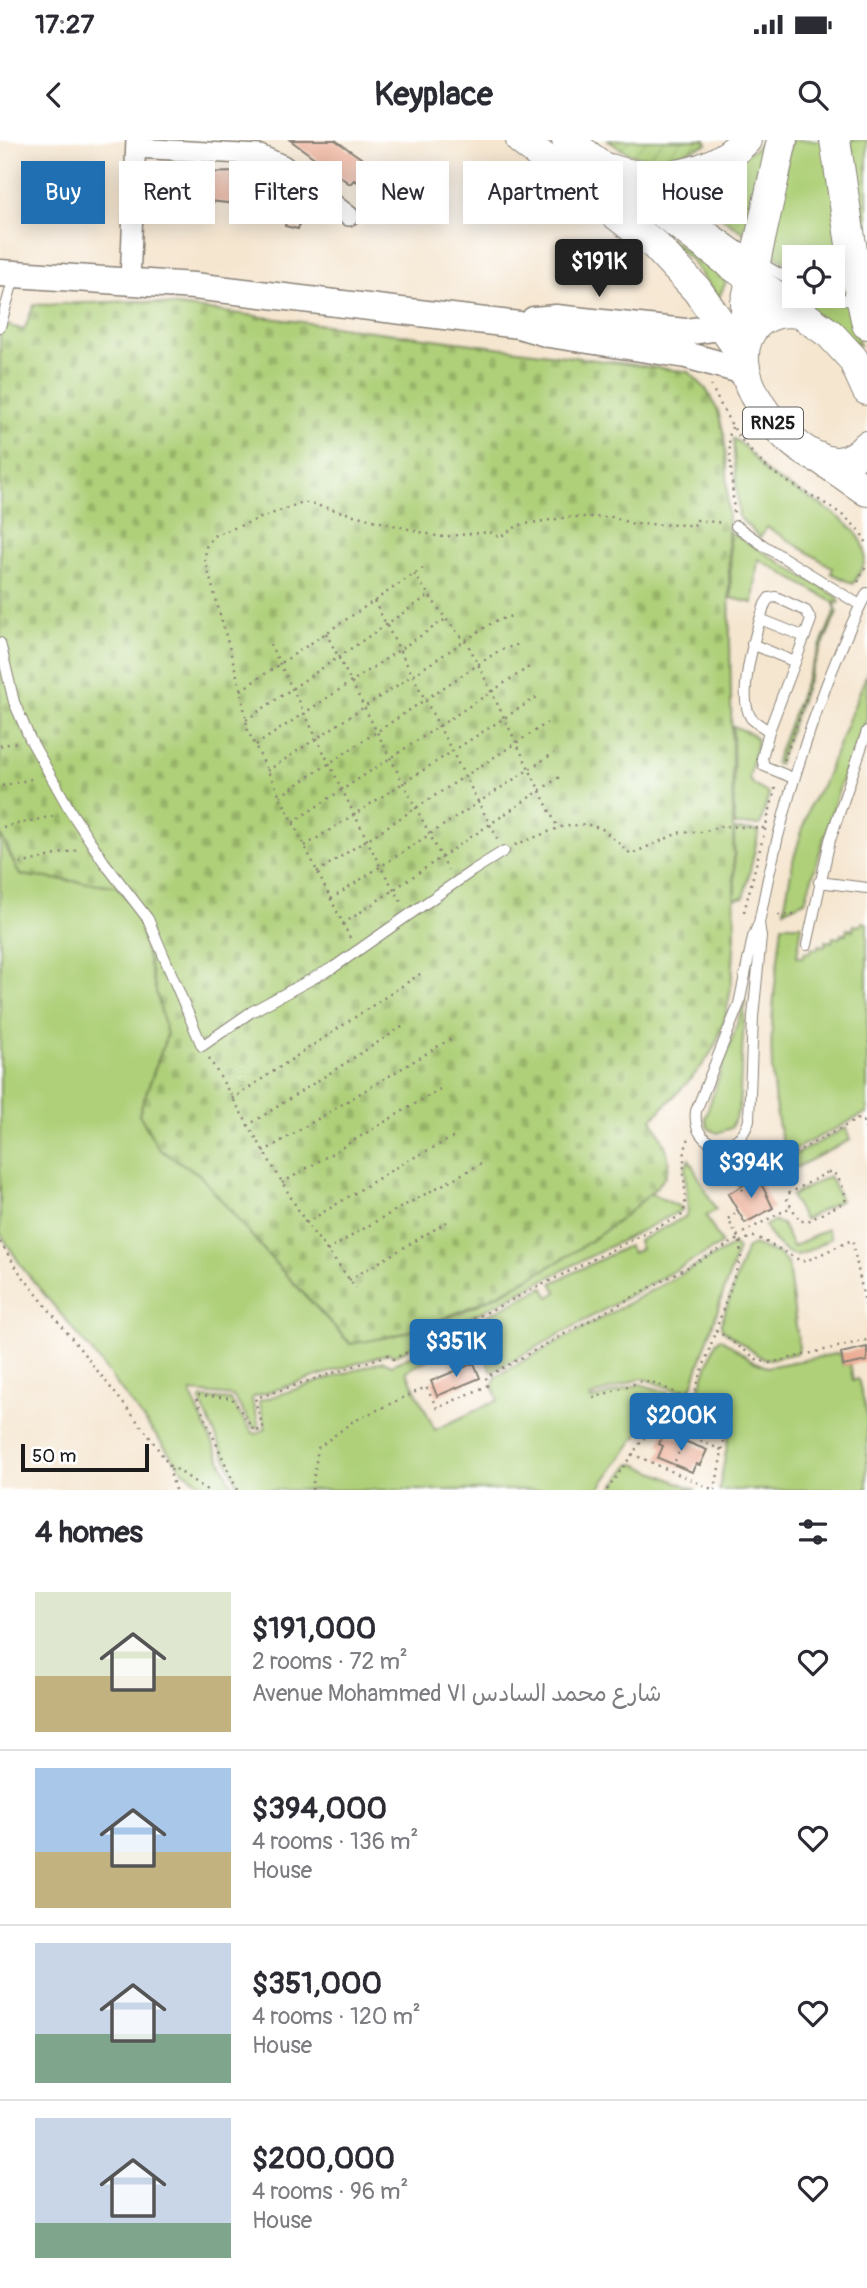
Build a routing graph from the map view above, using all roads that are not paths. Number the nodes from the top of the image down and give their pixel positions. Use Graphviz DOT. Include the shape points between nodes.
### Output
graph roads {
  1 [pos="521,140"];
  2 [pos="567,140"];
  3 [pos="746,140"];
  4 [pos="782,140"];
  5 [pos="835,140"];
  6 [pos="136,144"];
  7 [pos="244,147"];
  8 [pos="595,161"];
  9 [pos="623,175"];
  10 [pos="623,181"];
  11 [pos="349,216"];
  12 [pos="754,269"];
  13 [pos="8,273"];
  14 [pos="782,278"];
  15 [pos="130,281"];
  16 [pos="845,303"];
  17 [pos="865,311"];
  18 [pos="802,314"];
  19 [pos="519,324"];
  20 [pos="0,327"];
  21 [pos="744,340"];
  22 [pos="860,367"];
  23 [pos="867,390"];
  24 [pos="867,446"];
  25 [pos="845,468"];
  26 [pos="867,491"];
  27 [pos="736,526"];
  28 [pos="867,593"];
  29 [pos="860,605"];
  30 [pos="760,619"];
  31 [pos="805,637"];
  32 [pos="0,643"];
  33 [pos="752,644"];
  34 [pos="796,662"];
  35 [pos="769,731"];
  36 [pos="867,731"];
  37 [pos="793,778"];
  38 [pos="504,851"];
  39 [pos="820,882"];
  40 [pos="867,888"];
  41 [pos="759,923"];
  42 [pos="807,945"];
  1 -- 21 [label="main road, RN25" via="655,245"];
  2 -- 8 [label="main road"];
  3 -- 9 [label="main road" via="715,163 684,174"];
  4 -- 12 [label="main road"];
  5 -- 17 [label="main road"];
  6 -- 7 [label="street"];
  6 -- 15 [label="street"];
  7 -- 11 [label="street" via="283,164"];
  10 -- 12 [label="main road"];
  12 -- 14 [label="lane"];
  12 -- 18 [label="main road"];
  12 -- 21 [label="main road"];
  13 -- 15 [label="street"];
  13 -- 20 [label="lane"];
  15 -- 19 [label="street"];
  16 -- 17 [label="lane"];
  18 -- 21 [label="main road" via="779,313"];
  18 -- 22 [label="main road" via="830,334"];
  19 -- 21 [label="street" via="556,318"];
  19 -- 21 [label="street" via="549,334 696,357"];
  21 -- 25 [label="main road, RN25" via="755,396 771,421 784,435"];
  22 -- 23 [label="main road"];
  24 -- 25 [label="main road"];
  25 -- 26 [label="main road, RN25"];
  27 -- 29 [label="lane"];
  28 -- 29 [label="lane"];
  29 -- 37 [label="lane"];
  30 -- 31 [label="lane"];
  30 -- 31 [label="lane" via="766,600 776,597 808,613 811,620"];
  30 -- 33 [label="lane"];
  31 -- 34 [label="lane"];
  32 -- 38 [label="lane" via="17,712 71,812 148,919 201,1046 241,1018 334,967"];
  33 -- 34 [label="lane"];
  33 -- 35 [label="lane" via="748,711"];
  34 -- 35 [label="lane"];
  35 -- 37 [label="lane" via="764,766"];
  36 -- 39 [label="lane"];
  37 -- 41 [label="lane"];
  39 -- 40 [label="lane"];
  39 -- 42 [label="lane"];
  41 -- 41 [label="lane" via="750,1120 743,1135 721,1145 706,1140 696,1127 696,1111 739,1004"];
}
